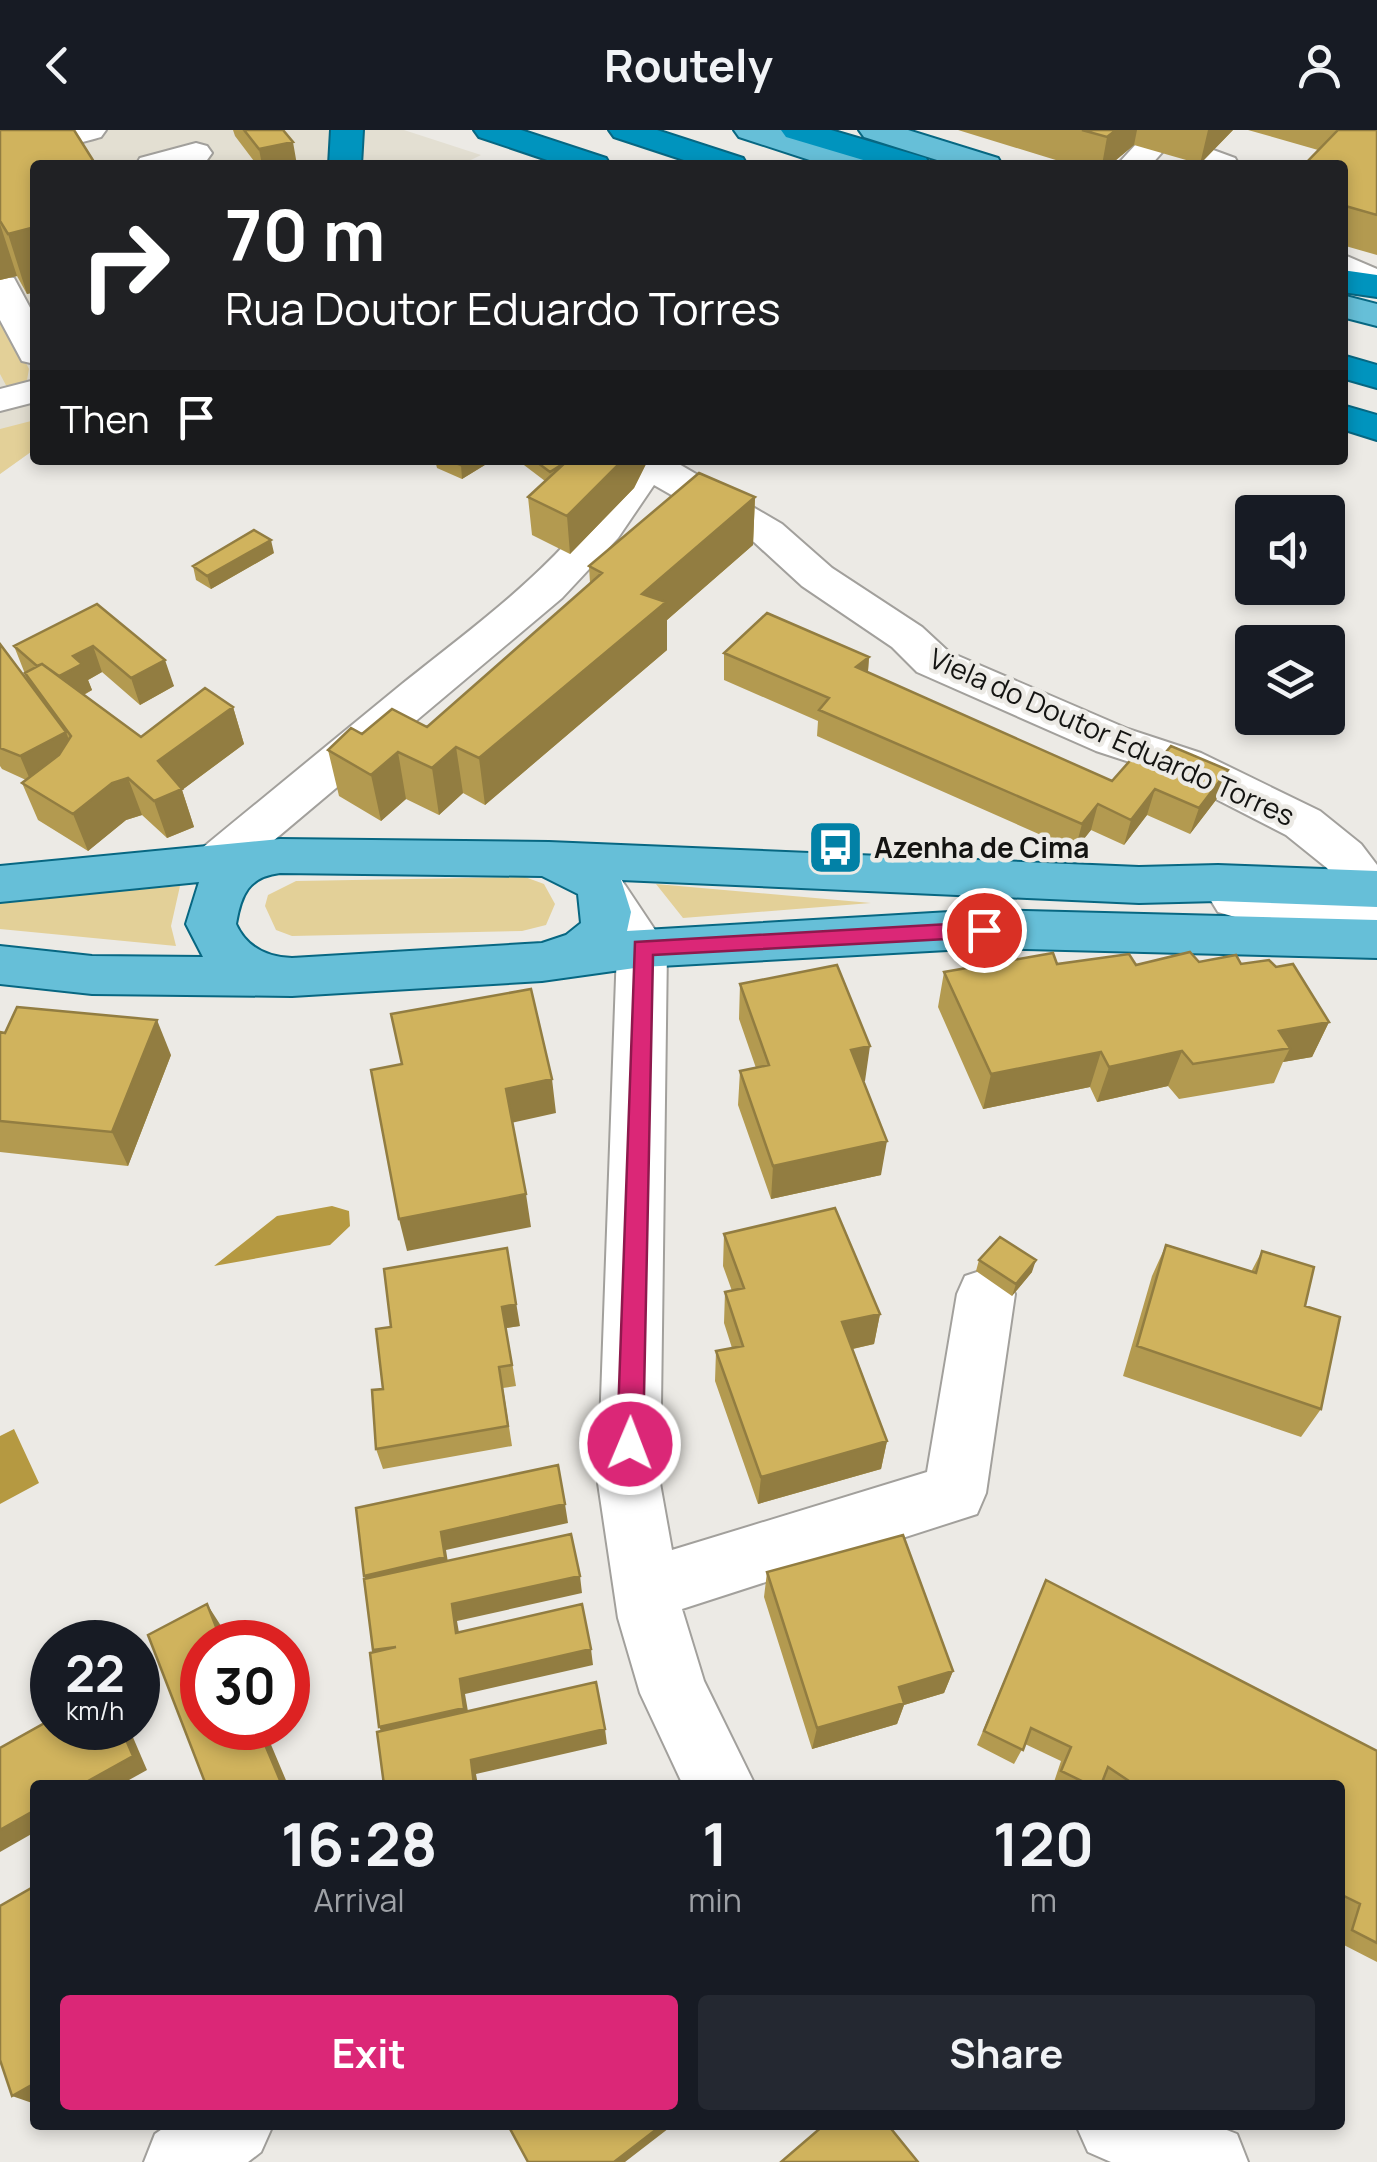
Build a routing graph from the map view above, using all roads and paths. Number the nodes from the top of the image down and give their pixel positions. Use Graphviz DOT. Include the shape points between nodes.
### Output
graph roads {
  1 [pos="90,130"];
  2 [pos="347,130"];
  3 [pos="490,130"];
  4 [pos="625,130"];
  5 [pos="750,130"];
  6 [pos="797,130"];
  7 [pos="875,130"];
  8 [pos="47,140"];
  9 [pos="908,146"];
  10 [pos="193,149"];
  11 [pos="165,160"];
  12 [pos="345,160"];
  13 [pos="579,160"];
  14 [pos="716,160"];
  15 [pos="843,160"];
  16 [pos="965,160"];
  17 [pos="1348,268"];
  18 [pos="1348,279"];
  19 [pos="1377,285"];
  20 [pos="1,286"];
  21 [pos="1348,308"];
  22 [pos="1377,315"];
  23 [pos="30,344"];
  24 [pos="1348,368"];
  25 [pos="1377,377"];
  26 [pos="30,392"];
  27 [pos="0,400"];
  28 [pos="1348,418"];
  29 [pos="1377,428"];
  30 [pos="647,465"];
  31 [pos="655,465"];
  32 [pos="280,856"];
  33 [pos="549,859"];
  34 [pos="218,861"];
  35 [pos="598,883"];
  36 [pos="0,884"];
  37 [pos="1139,885"];
  38 [pos="1374,895"];
  39 [pos="1377,939"];
  40 [pos="642,948"];
  41 [pos="542,962"];
  42 [pos="0,964"];
  43 [pos="292,977"];
  44 [pos="986,1294"];
  45 [pos="646,1590"];
  46 [pos="710,1780"];
  47 [pos="227,2130"];
  48 [pos="1127,2130"];
  49 [pos="183,2162"];
  50 [pos="1208,2162"];
  1 -- 8 [label="street"];
  2 -- 12 [label="highway"];
  3 -- 13 [label="highway"];
  4 -- 14 [label="highway"];
  5 -- 15 [label="main road"];
  6 -- 9 [label="highway"];
  7 -- 9 [label="main road"];
  9 -- 16 [label="main road"];
  10 -- 11 [label="street"];
  17 -- 19 [label="street"];
  18 -- 19 [label="highway"];
  20 -- 23 [label="street"];
  21 -- 22 [label="main road"];
  24 -- 25 [label="highway"];
  26 -- 27 [label="street"];
  28 -- 29 [label="highway"];
  30 -- 34 [label="street" via="591,548 533,602"];
  31 -- 38 [label="street, Viela do Doutor Eduardo Torres" via="768,533 817,578 933,662 1112,740 1185,764 1304,824 1344,856"];
  32 -- 33 [label="main road"];
  32 -- 34 [label="main road"];
  32 -- 43 [label="main road" via="240,867 221,882 211,924 227,954 245,969"];
  33 -- 35 [label="main road"];
  33 -- 37 [label="main road"];
  34 -- 36 [label="main road"];
  35 -- 40 [label="street"];
  35 -- 41 [label="main road" via="608,913 604,930 593,944"];
  37 -- 38 [label="street" via="1219,898"];
  39 -- 40 [label="main road" via="984,930"];
  40 -- 41 [label="main road"];
  40 -- 45 [label="street" via="629,1483"];
  41 -- 43 [label="main road"];
  42 -- 43 [label="main road" via="92,975"];
  44 -- 45 [label="street" via="956,1493"];
  45 -- 46 [label="street" via="674,1694"];
  47 -- 49 [label="street"];
  48 -- 50 [label="street"];
}
